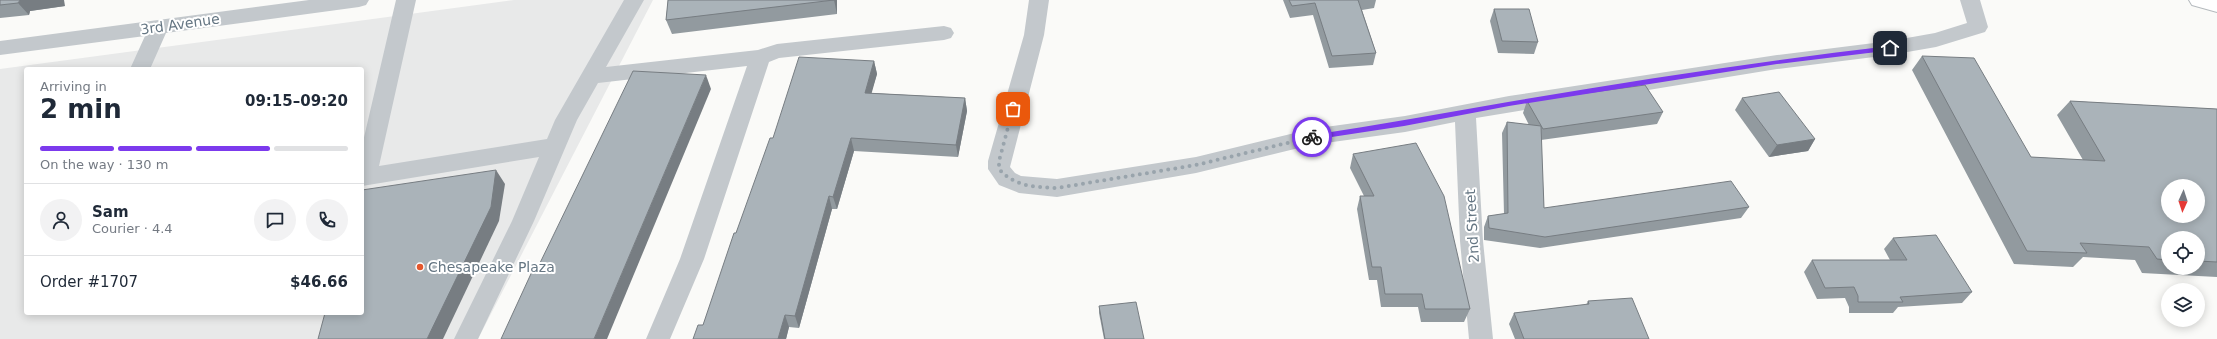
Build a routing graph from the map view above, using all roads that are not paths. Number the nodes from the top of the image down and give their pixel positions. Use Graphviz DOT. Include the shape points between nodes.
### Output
graph roads {
  1 [pos="359,0"];
  2 [pos="406,0"];
  3 [pos="634,0"];
  4 [pos="1039,0"];
  5 [pos="1970,0"];
  6 [pos="2199,0"];
  7 [pos="2217,6"];
  8 [pos="159,26"];
  9 [pos="944,33"];
  10 [pos="0,48"];
  11 [pos="760,57"];
  12 [pos="141,67"];
  13 [pos="591,76"];
  14 [pos="1465,114"];
  15 [pos="555,146"];
  16 [pos="364,177"];
  17 [pos="466,339"];
  18 [pos="658,339"];
  19 [pos="1481,339"];
  1 -- 8 [label="street, 3rd Avenue"];
  2 -- 16 [label="street"];
  3 -- 13 [label="street"];
  4 -- 14 [label="street" via="1034,35 999,161 999,169 1007,178 1019,184 1057,188 1196,165 1311,137"];
  5 -- 14 [label="street" via="1978,27 1936,40 1509,104"];
  6 -- 7 [label="main road"];
  8 -- 10 [label="street, 3rd Avenue"];
  8 -- 12 [label="street"];
  9 -- 11 [label="street" via="777,51"];
  11 -- 13 [label="street"];
  11 -- 18 [label="street" via="692,259"];
  13 -- 15 [label="street" via="566,120"];
  14 -- 19 [label="street, 2nd Street"];
  15 -- 16 [label="street"];
  15 -- 17 [label="street" via="523,221"];
}
